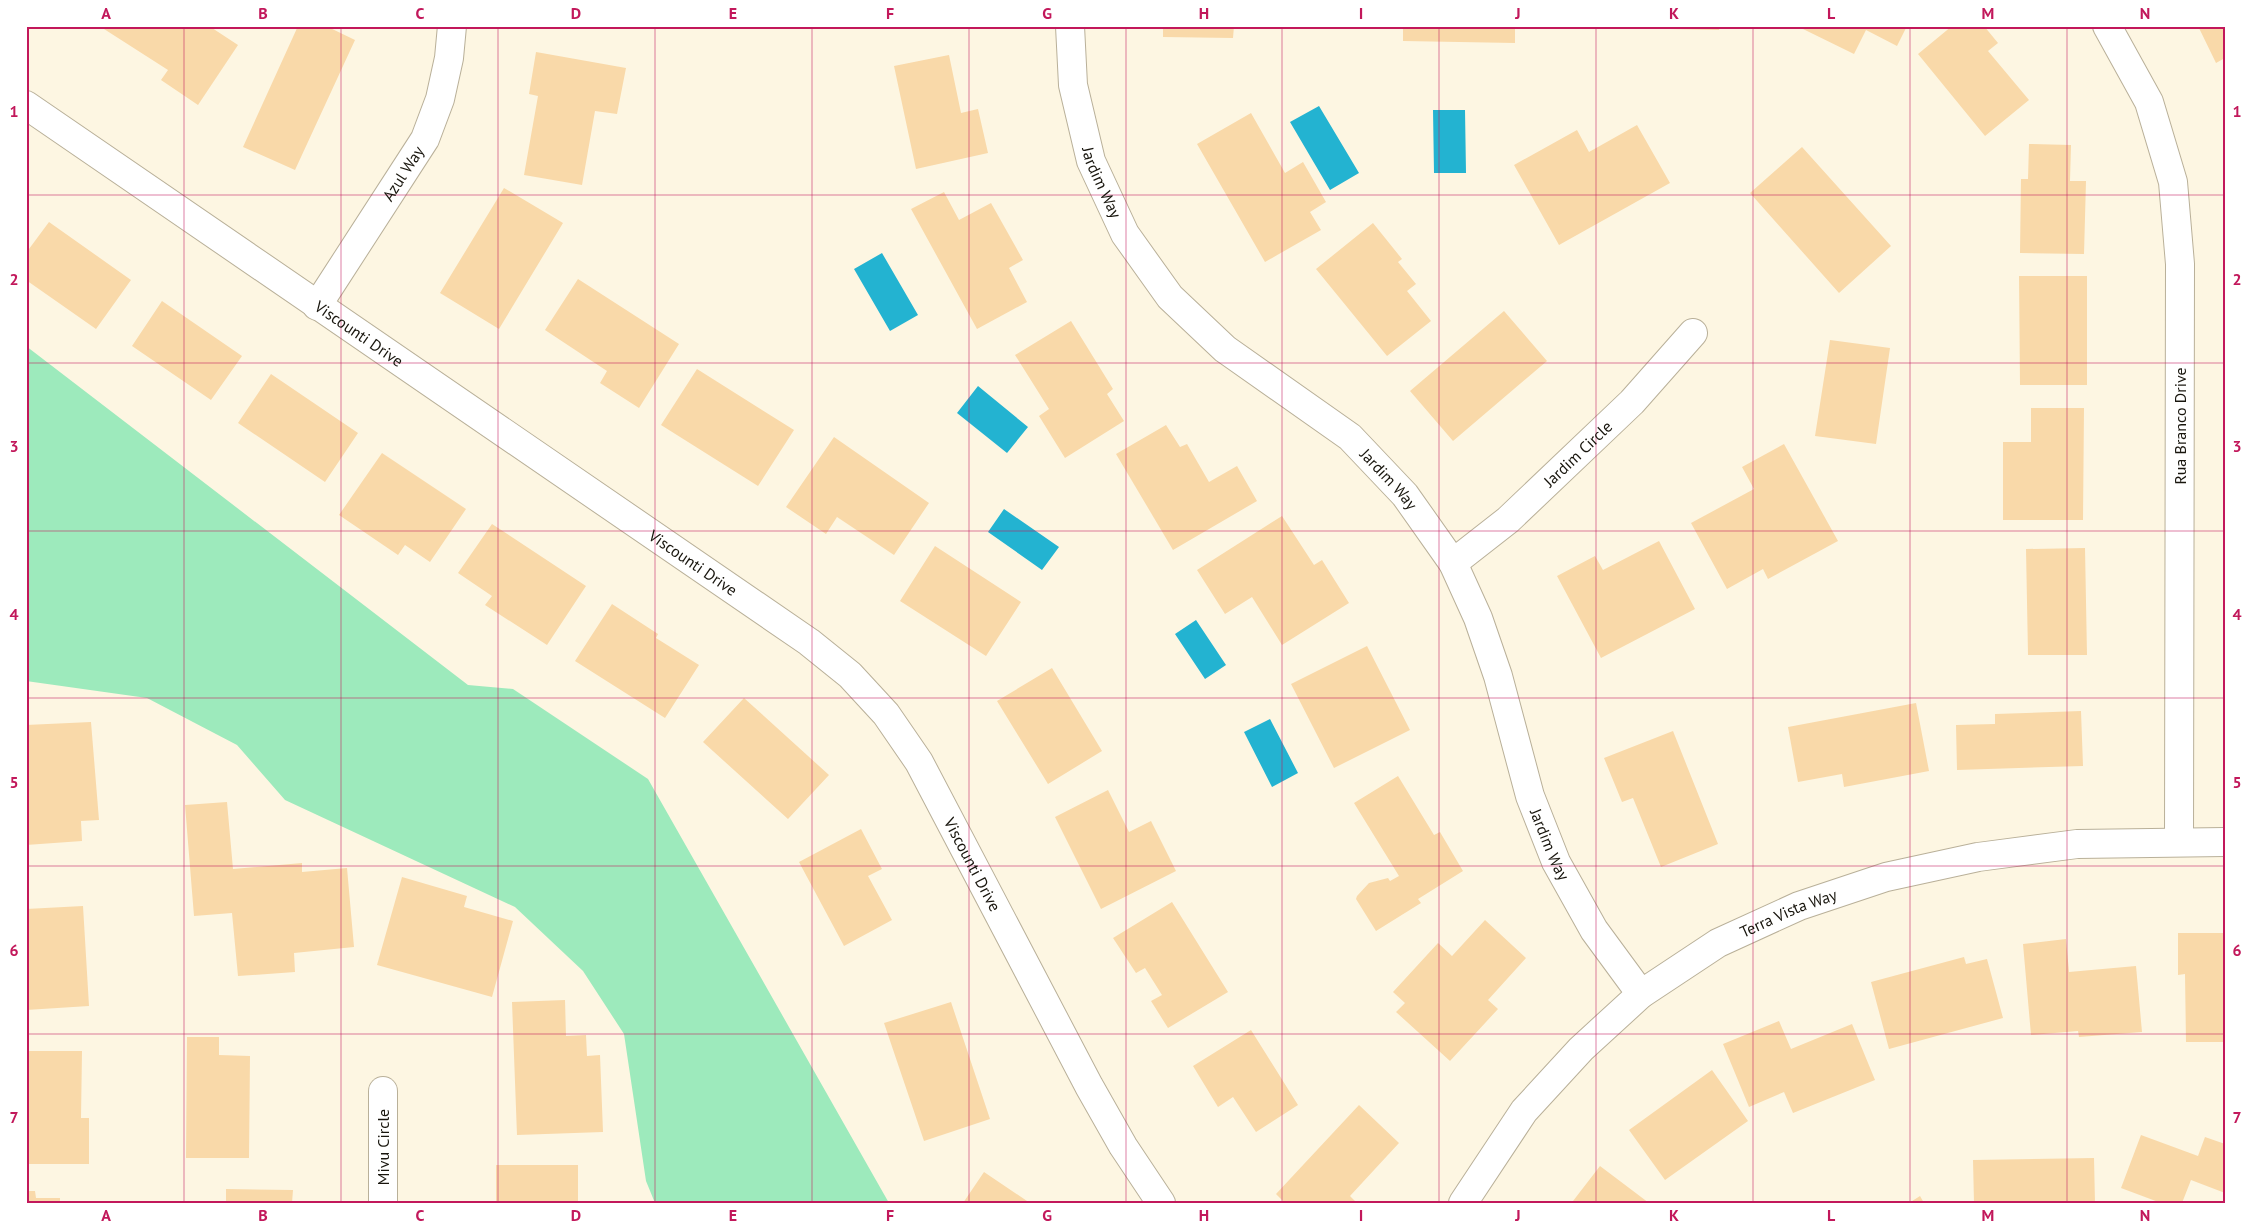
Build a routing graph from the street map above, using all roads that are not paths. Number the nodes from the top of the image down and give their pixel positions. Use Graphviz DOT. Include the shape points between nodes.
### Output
graph roads {
  1 [pos="452,26"];
  2 [pos="1070,26"];
  3 [pos="2107,26"];
  4 [pos="26,105"];
  5 [pos="317,306"];
  6 [pos="1692,333"];
  7 [pos="1453,563"];
  8 [pos="2179,841"];
  9 [pos="2225,842"];
  10 [pos="1641,994"];
  11 [pos="383,1091"];
  12 [pos="383,1203"];
  13 [pos="1161,1203"];
  14 [pos="1463,1203"];
  1 -- 5 [label="street, Azul Way" via="440,99 425,139"];
  2 -- 7 [label="street, Jardim Way" via="1073,85 1091,161 1125,234 1170,297 1225,349 1350,438 1406,495"];
  3 -- 8 [label="street, Rua Branco Drive" via="2149,102 2173,182 2175,200 2180,264"];
  4 -- 5 [label="street, Viscounti Drive"];
  5 -- 13 [label="street, Viscounti Drive" via="809,642 850,675 886,714 919,762 1089,1086"];
  6 -- 7 [label="street, Jardim Circle" via="1632,402 1508,520"];
  7 -- 10 [label="street, Jardim Way" via="1487,643 1530,796 1556,862 1594,930"];
  8 -- 9 [label="street, Terra Vista Way"];
  8 -- 10 [label="street, Terra Vista Way" via="2077,844 1978,857 1886,877 1799,906 1718,943"];
  10 -- 14 [label="street, Terra Vista Way" via="1581,1049 1524,1112"];
  11 -- 12 [label="street, Mivu Circle"];
}
